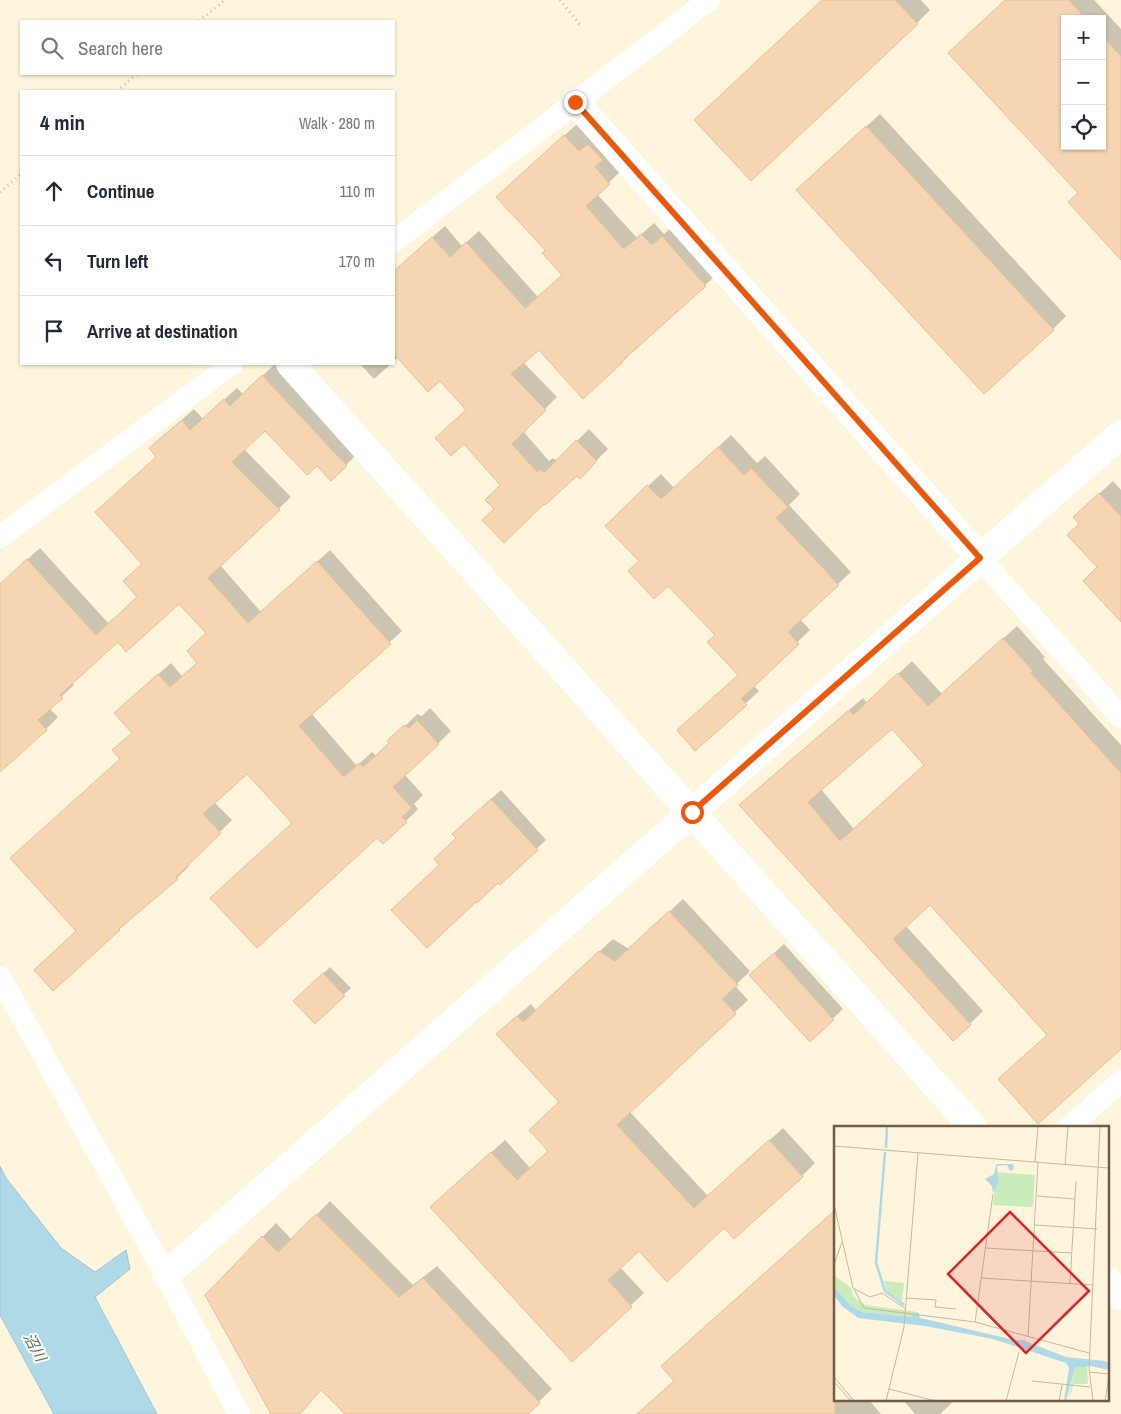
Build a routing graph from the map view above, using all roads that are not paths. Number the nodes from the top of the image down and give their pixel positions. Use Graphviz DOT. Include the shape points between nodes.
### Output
graph roads {
  1 [pos="709,0"];
  2 [pos="575,102"];
  3 [pos="395,240"];
  4 [pos="231,365"];
  5 [pos="291,365"];
  6 [pos="1121,434"];
  7 [pos="0,537"];
  8 [pos="980,558"];
  9 [pos="1121,717"];
  10 [pos="692,812"];
  11 [pos="0,977"];
  12 [pos="1121,1081"];
  13 [pos="972,1126"];
  14 [pos="1070,1126"];
  15 [pos="166,1275"];
  16 [pos="1108,1281"];
  17 [pos="1121,1296"];
  18 [pos="239,1414"];
  1 -- 2 [label="street"];
  2 -- 3 [label="street"];
  2 -- 8 [label="street"];
  4 -- 7 [label="street"];
  5 -- 10 [label="street"];
  6 -- 8 [label="street"];
  8 -- 9 [label="street"];
  8 -- 10 [label="street"];
  10 -- 13 [label="street"];
  10 -- 15 [label="street"];
  11 -- 15 [label="street"];
  12 -- 14 [label="street"];
  15 -- 18 [label="street"];
  16 -- 17 [label="street"];
}
